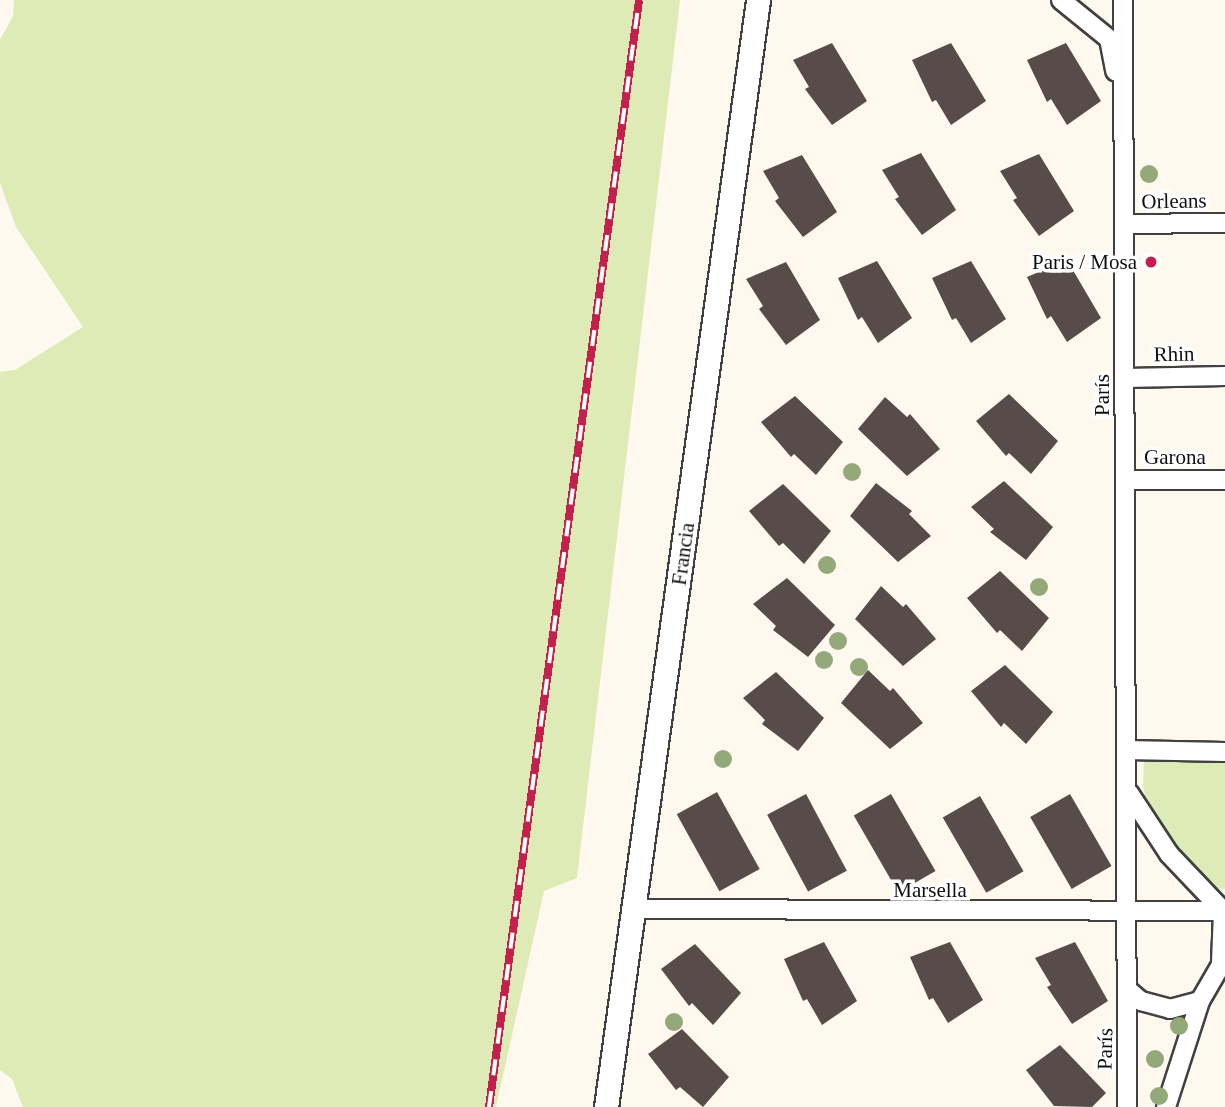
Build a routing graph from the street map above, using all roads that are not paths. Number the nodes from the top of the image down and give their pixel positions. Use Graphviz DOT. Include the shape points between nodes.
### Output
graph roads {
  1 [pos="758,0"];
  2 [pos="1062,0"];
  3 [pos="1123,0"];
  4 [pos="1124,116"];
  5 [pos="1225,223"];
  6 [pos="1124,224"];
  7 [pos="1225,376"];
  8 [pos="1125,378"];
  9 [pos="1125,480"];
  10 [pos="1225,480"];
  11 [pos="1126,750"];
  12 [pos="1225,752"];
  13 [pos="1127,789"];
  14 [pos="635,909"];
  15 [pos="1224,910"];
  16 [pos="1128,912"];
  17 [pos="1223,960"];
  18 [pos="1129,991"];
  19 [pos="1200,1001"];
  20 [pos="606,1107"];
  21 [pos="1126,1107"];
  22 [pos="1166,1107"];
  1 -- 14 [label="street, Francia"];
  2 -- 4 [label="street" via="1109,39"];
  3 -- 4 [label="street, París"];
  4 -- 6 [label="street, París"];
  5 -- 6 [label="street, Orleans"];
  6 -- 8 [label="street, París"];
  7 -- 8 [label="street, Rhin"];
  8 -- 9 [label="street, París"];
  9 -- 10 [label="street, Garona"];
  9 -- 11 [label="street, París"];
  11 -- 12 [label="street"];
  11 -- 13 [label="street, París"];
  13 -- 15 [label="street" via="1169,854"];
  13 -- 16 [label="street, París"];
  14 -- 16 [label="street, Marsella"];
  14 -- 20 [label="street, Francia"];
  15 -- 16 [label="street, Marsella"];
  15 -- 17 [label="street"];
  16 -- 18 [label="street, París"];
  17 -- 19 [label="street"];
  18 -- 19 [label="street" via="1141,1001 1170,1009"];
  18 -- 21 [label="street, París"];
  19 -- 22 [label="street"];
}
